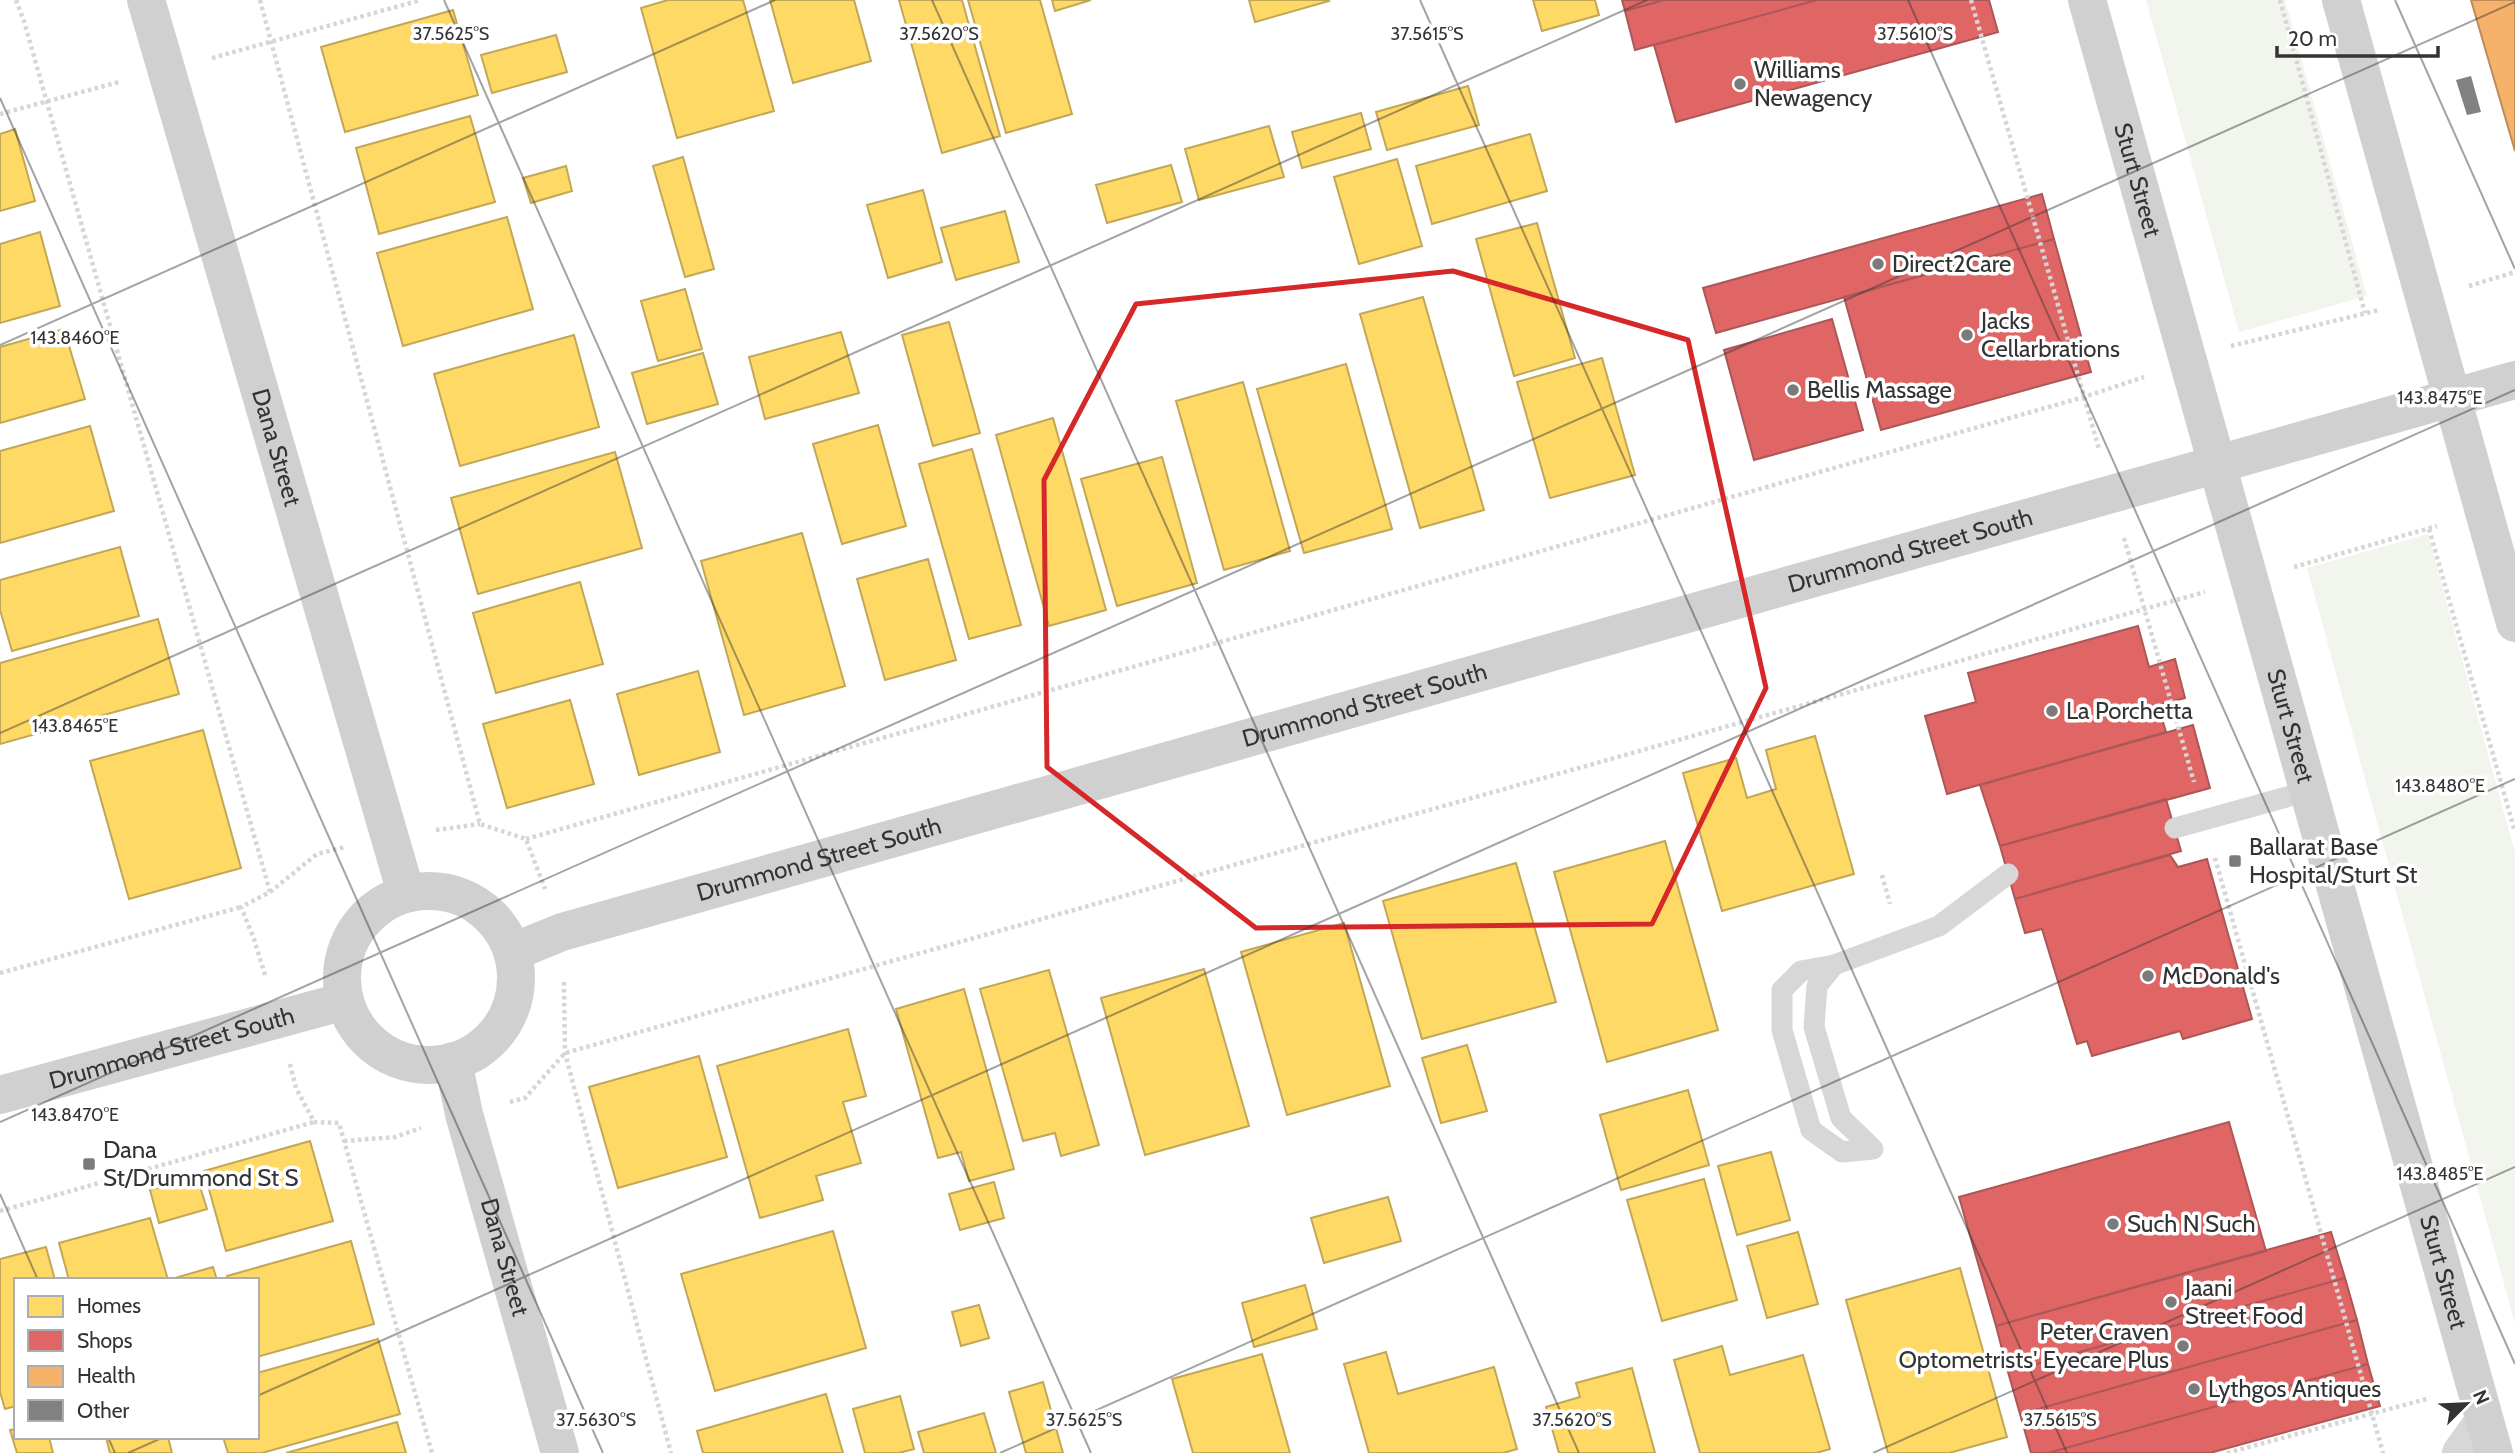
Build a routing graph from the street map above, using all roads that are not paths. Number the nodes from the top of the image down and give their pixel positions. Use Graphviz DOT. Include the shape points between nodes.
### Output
graph roads {
  1 [pos="146,0"];
  2 [pos="2087,0"];
  3 [pos="2341,0"];
  4 [pos="2515,380"];
  5 [pos="2452,397"];
  6 [pos="2217,463"];
  7 [pos="2515,623"];
  8 [pos="2308,791"];
  9 [pos="2175,828"];
  10 [pos="2008,874"];
  11 [pos="406,893"];
  12 [pos="513,952"];
  13 [pos="1834,965"];
  14 [pos="345,1001"];
  15 [pos="453,1061"];
  16 [pos="0,1095"];
  17 [pos="2498,1433"];
  18 [pos="560,1453"];
  19 [pos="2461,1453"];
  1 -- 11 [label="main road, Dana Street"];
  2 -- 6 [label="main road, Sturt Street"];
  3 -- 5 [label="main road"];
  4 -- 5 [label="main road, Drummond Street South"];
  5 -- 6 [label="main road, Drummond Street South"];
  5 -- 7 [label="main road"];
  6 -- 8 [label="main road, Sturt Street"];
  6 -- 12 [label="main road, Drummond Street South" via="562,932"];
  8 -- 9 [label="lane"];
  8 -- 17 [label="main road, Sturt Street" via="2474,1385"];
  10 -- 13 [label="lane" via="1939,926"];
  11 -- 12 [label="main road" via="439,890 471,901 497,922"];
  11 -- 14 [label="main road" via="375,908 353,934 342,967"];
  12 -- 15 [label="main road" via="516,980 512,1007 498,1031 478,1050"];
  13 -- 13 [label="lane" via="1817,986 1814,1027 1842,1118 1873,1149 1842,1152 1811,1130 1782,1030 1782,990 1801,971"];
  14 -- 15 [label="main road" via="356,1026 375,1046 399,1060 425,1065"];
  14 -- 16 [label="main road, Drummond Street South"];
  15 -- 18 [label="main road, Dana Street"];
  17 -- 19 [label="street"];
}
